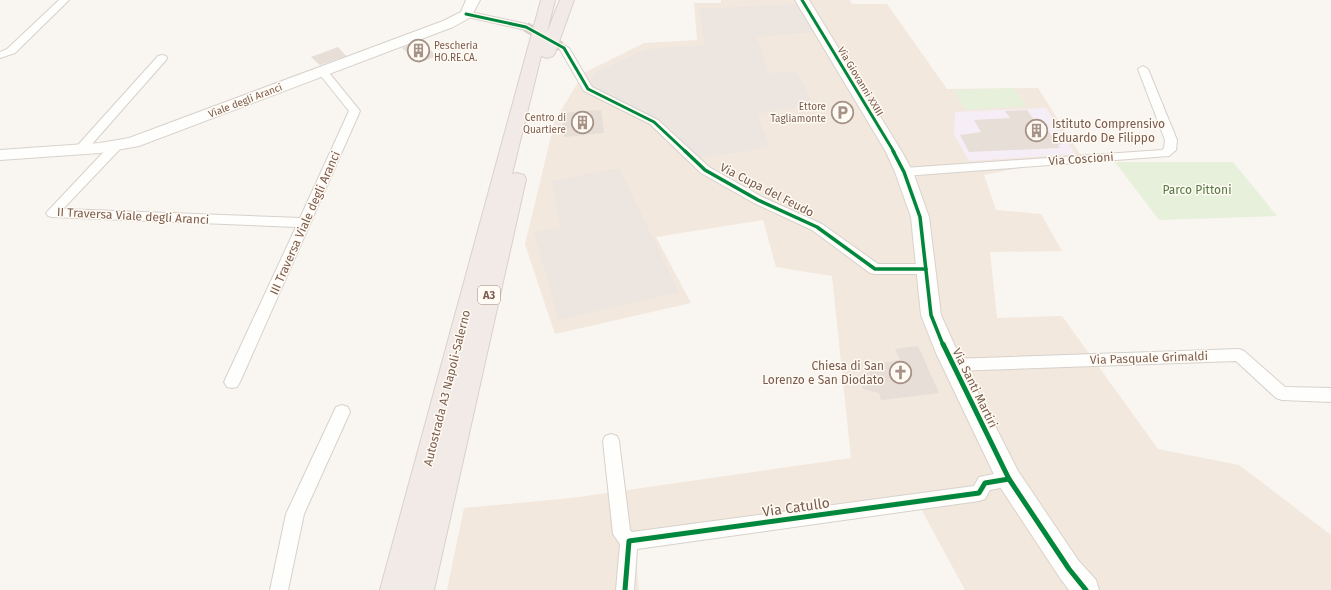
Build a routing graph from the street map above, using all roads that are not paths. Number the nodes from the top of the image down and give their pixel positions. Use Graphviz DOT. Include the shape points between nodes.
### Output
graph roads {
  1 [pos="63,0"];
  2 [pos="473,0"];
  3 [pos="548,0"];
  4 [pos="559,0"];
  5 [pos="567,0"];
  6 [pos="802,0"];
  7 [pos="466,14"];
  8 [pos="526,27"];
  9 [pos="556,51"];
  10 [pos="0,55"];
  11 [pos="162,58"];
  12 [pos="1143,69"];
  13 [pos="322,70"];
  14 [pos="116,146"];
  15 [pos="80,149"];
  16 [pos="0,155"];
  17 [pos="904,172"];
  18 [pos="305,223"];
  19 [pos="926,269"];
  20 [pos="952,365"];
  21 [pos="232,382"];
  22 [pos="1331,395"];
  23 [pos="342,412"];
  24 [pos="611,441"];
  25 [pos="1009,479"];
  26 [pos="629,541"];
  27 [pos="279,590"];
  28 [pos="395,590"];
  29 [pos="419,590"];
  30 [pos="625,590"];
  31 [pos="1086,590"];
  1 -- 10 [label="street" via="11,51"];
  2 -- 7 [label="street"];
  3 -- 28 [label="highway, Autostrada A3 Napoli-Salerno / A3"];
  4 -- 9 [label="highway, Autostrada A3 Napoli-Salerno / A3"];
  5 -- 9 [label="highway"];
  6 -- 17 [label="street, Via Giovanni XXIII"];
  7 -- 8 [label="street"];
  7 -- 13 [label="street, Viale degli Aranci" via="448,24"];
  9 -- 19 [label="street, Via Cupa del Feudo" via="588,89 654,122 705,170 758,200 817,227 875,269"];
  9 -- 29 [label="highway, Autostrada A3 Napoli-Salerno / A3"];
  11 -- 15 [label="street"];
  12 -- 17 [label="street, Via Coscioni" via="1171,140 1170,150 1165,154"];
  13 -- 14 [label="street, Viale degli Aranci" via="133,142"];
  13 -- 18 [label="street, III Traversa Viale degli Aranci" via="355,112"];
  14 -- 15 [label="street, Viale degli Aranci"];
  14 -- 18 [label="street, II Traversa Viale degli Aranci" via="52,213"];
  15 -- 16 [label="street, Viale degli Aranci"];
  17 -- 19 [label="street, Via Santi Martiri" via="920,217"];
  18 -- 21 [label="street, III Traversa Viale degli Aranci"];
  19 -- 20 [label="street, Via Santi Martiri" via="931,315"];
  20 -- 22 [label="street, Via Pasquale Grimaldi" via="1239,355 1282,392"];
  20 -- 25 [label="street, Via Santi Martiri"];
  23 -- 27 [label="street" via="295,514"];
  24 -- 26 [label="street" via="622,534"];
  25 -- 26 [label="street, Via Catullo" via="985,483 978,493"];
  25 -- 31 [label="street, Via Santi Martiri"];
  26 -- 30 [label="street"];
}
